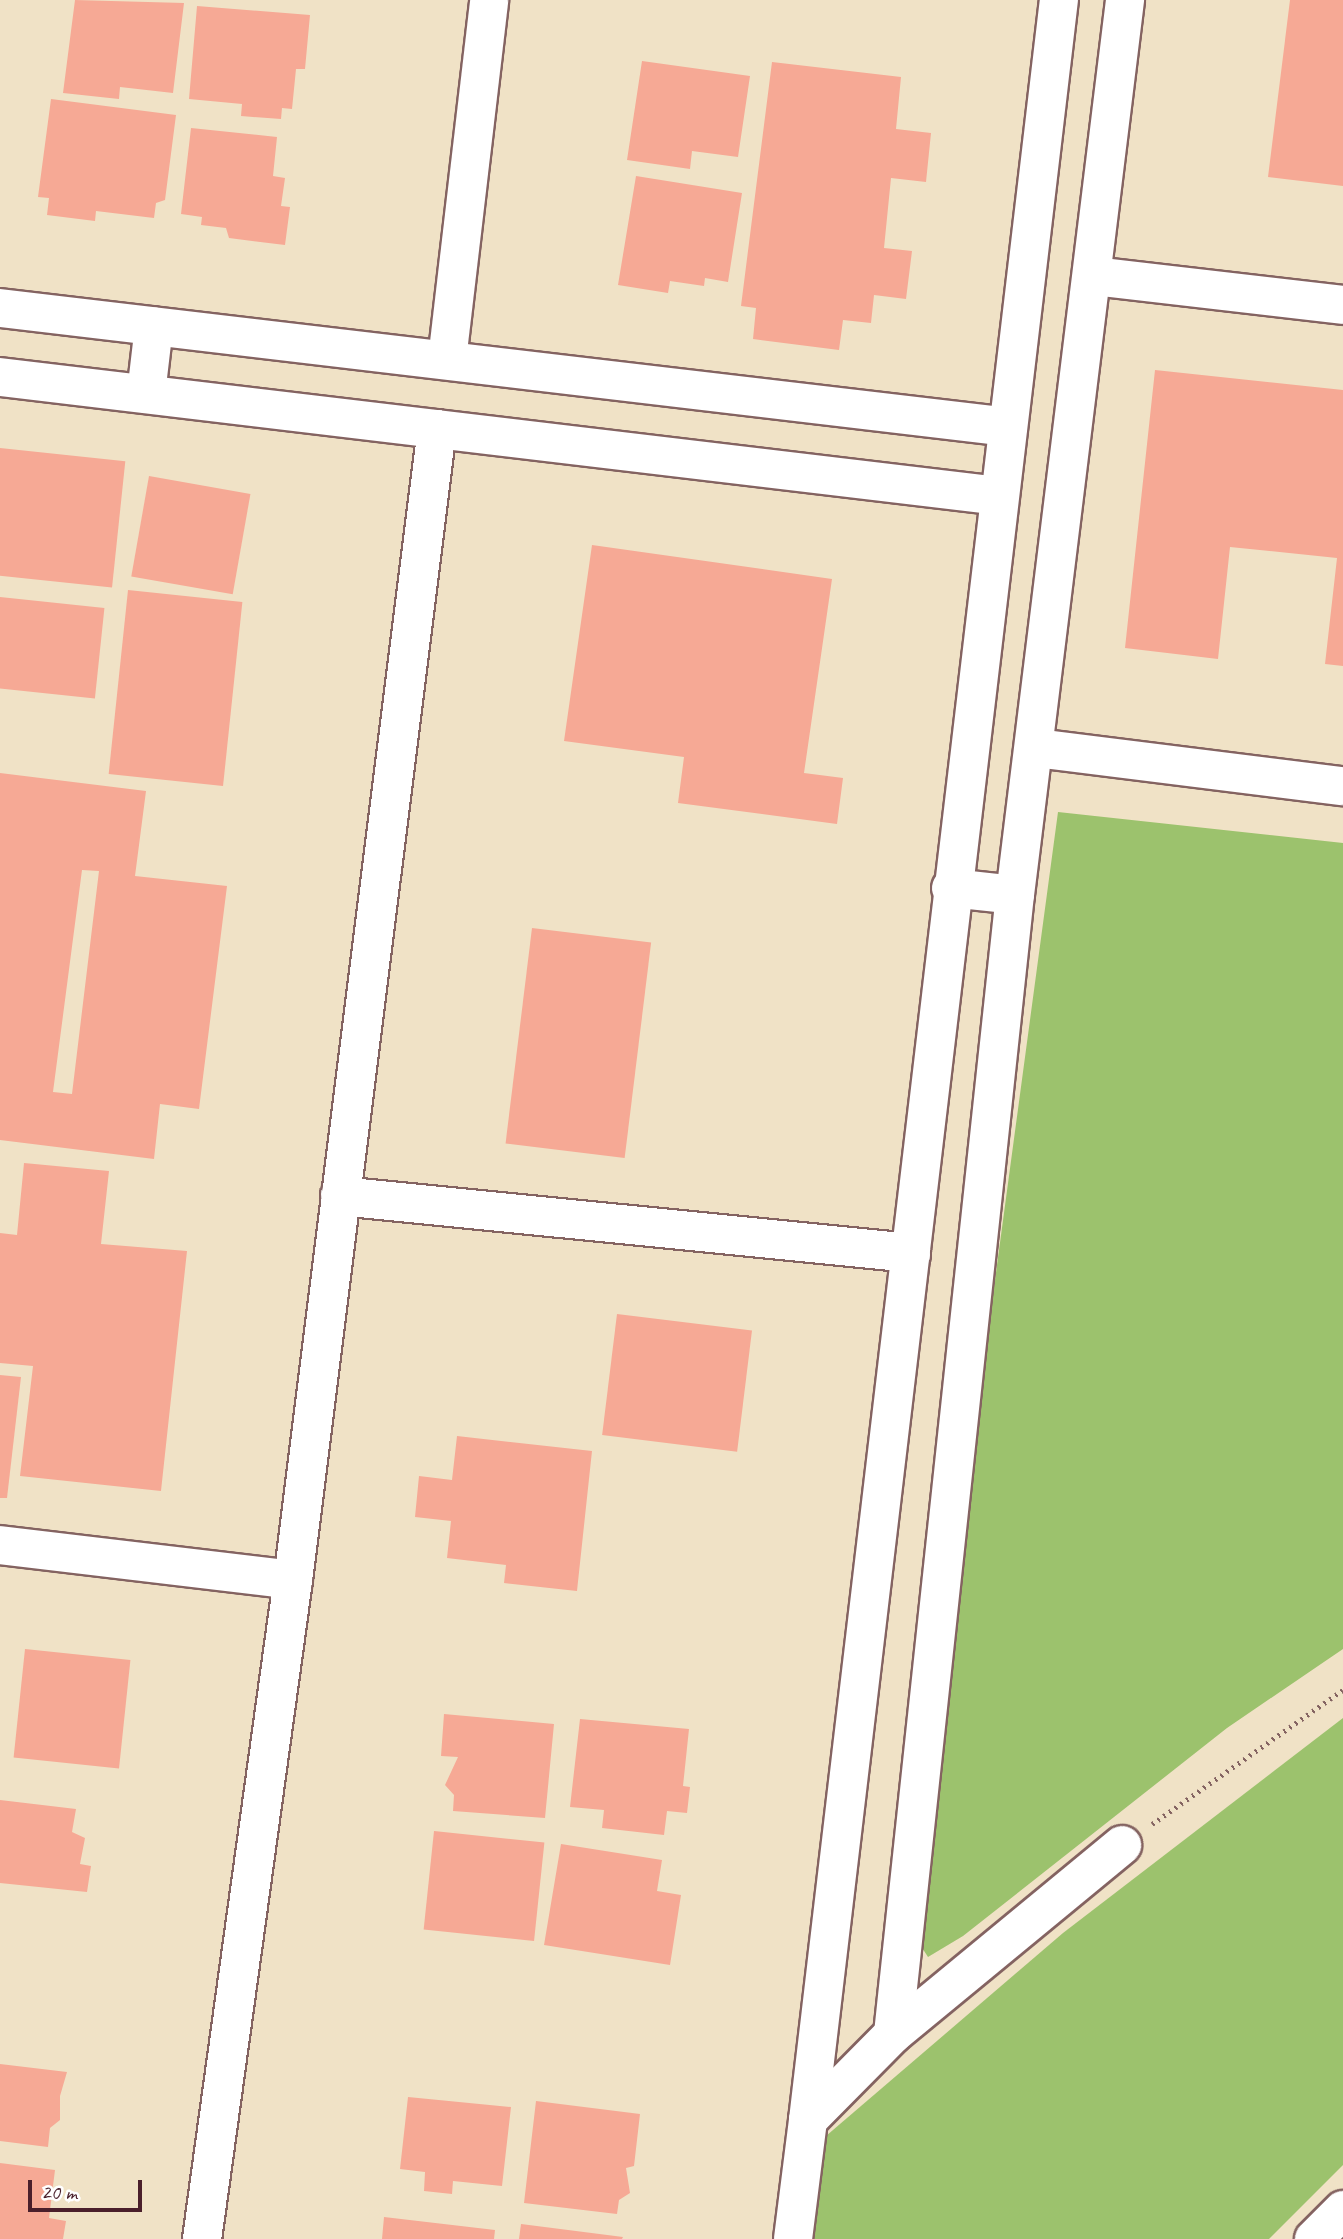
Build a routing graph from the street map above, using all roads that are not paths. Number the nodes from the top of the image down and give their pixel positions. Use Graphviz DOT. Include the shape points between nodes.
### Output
graph roads {
  1 [pos="489,0"];
  2 [pos="1059,0"];
  3 [pos="1125,0"];
  4 [pos="1094,276"];
  5 [pos="1343,305"];
  6 [pos="0,308"];
  7 [pos="154,326"];
  8 [pos="447,360"];
  9 [pos="0,377"];
  10 [pos="146,394"];
  11 [pos="1008,427"];
  12 [pos="437,429"];
  13 [pos="999,496"];
  14 [pos="1036,748"];
  15 [pos="1343,786"];
  16 [pos="951,888"];
  17 [pos="1015,894"];
  18 [pos="340,1196"];
  19 [pos="912,1253"];
  20 [pos="0,1545"];
  21 [pos="293,1580"];
  22 [pos="1122,1845"];
  23 [pos="893,2035"];
  24 [pos="808,2120"];
  25 [pos="1343,2210"];
  26 [pos="202,2239"];
  27 [pos="793,2239"];
  28 [pos="1314,2239"];
  1 -- 8 [label="street"];
  2 -- 11 [label="street"];
  3 -- 4 [label="street"];
  4 -- 5 [label="street"];
  4 -- 14 [label="street"];
  6 -- 7 [label="street"];
  7 -- 8 [label="street"];
  7 -- 10 [label="street"];
  8 -- 11 [label="street"];
  9 -- 10 [label="street"];
  10 -- 12 [label="street"];
  11 -- 13 [label="street"];
  12 -- 13 [label="street"];
  12 -- 18 [label="street"];
  13 -- 16 [label="street"];
  14 -- 15 [label="street"];
  14 -- 17 [label="street"];
  16 -- 17 [label="street"];
  16 -- 19 [label="street"];
  17 -- 23 [label="street"];
  18 -- 19 [label="street"];
  18 -- 21 [label="street"];
  19 -- 24 [label="street"];
  20 -- 21 [label="street"];
  21 -- 26 [label="street"];
  22 -- 23 [label="street"];
  23 -- 24 [label="street"];
  24 -- 27 [label="street"];
  25 -- 28 [label="street"];
}
